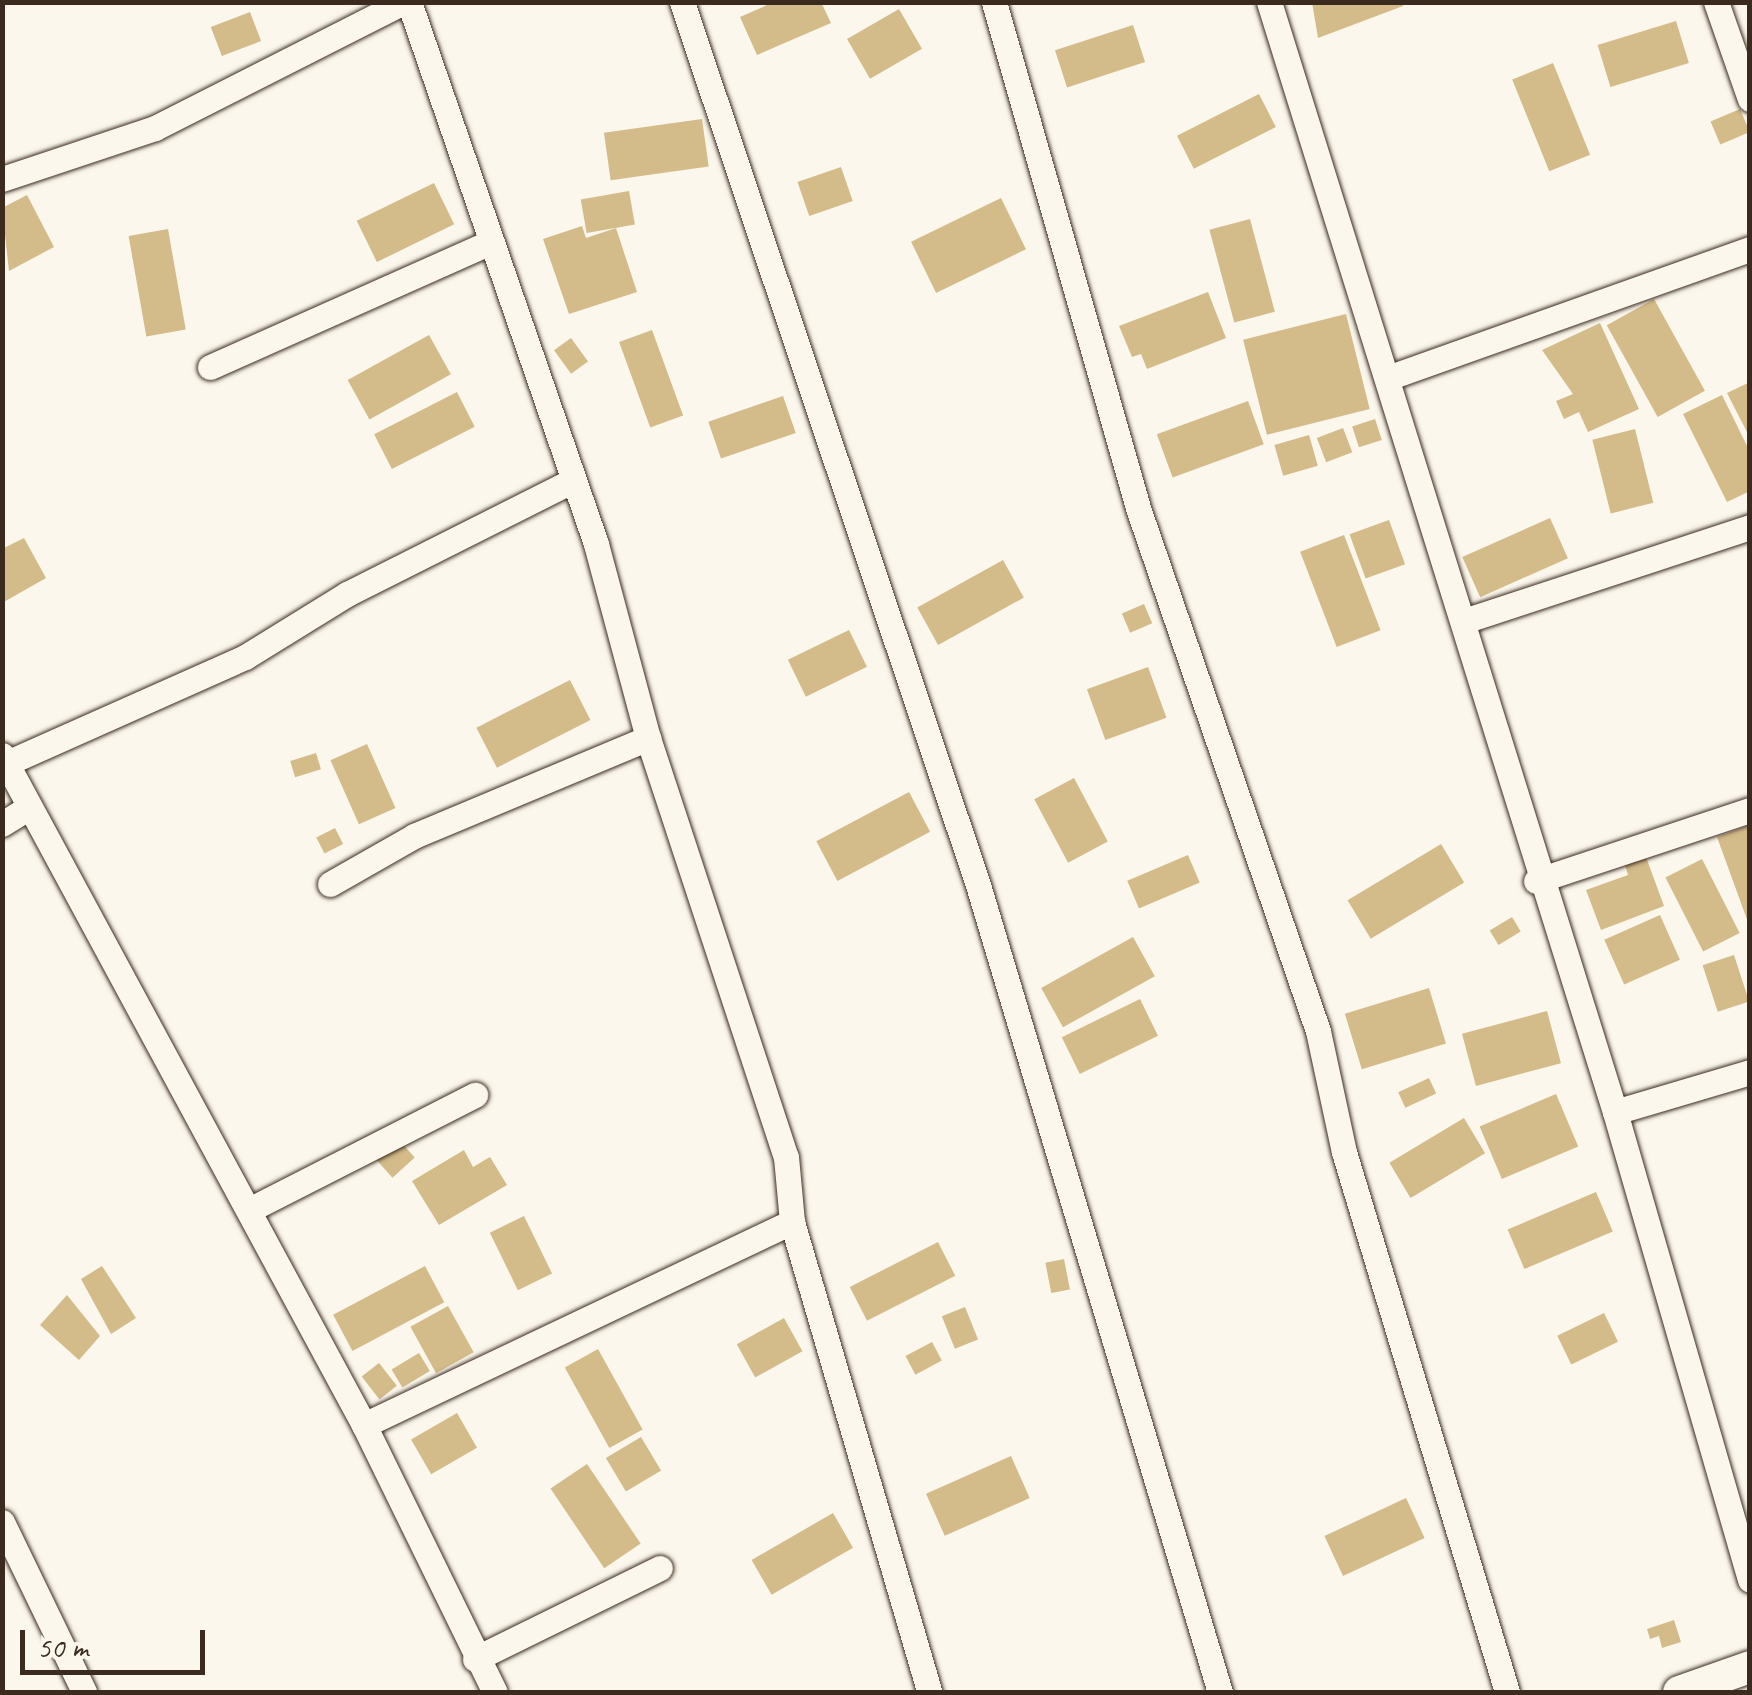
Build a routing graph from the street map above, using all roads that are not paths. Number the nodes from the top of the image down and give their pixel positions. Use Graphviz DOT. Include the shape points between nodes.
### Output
graph roads {
  1 [pos="406,2"];
  2 [pos="682,2"];
  3 [pos="994,2"];
  4 [pos="1269,2"];
  5 [pos="1716,2"];
  6 [pos="1750,99"];
  7 [pos="2,178"];
  8 [pos="491,242"];
  9 [pos="1750,249"];
  10 [pos="210,367"];
  11 [pos="1390,377"];
  12 [pos="572,481"];
  13 [pos="1750,528"];
  14 [pos="1464,620"];
  15 [pos="648,738"];
  16 [pos="5,759"];
  17 [pos="28,808"];
  18 [pos="1750,810"];
  19 [pos="2,824"];
  20 [pos="1536,880"];
  21 [pos="330,884"];
  22 [pos="1750,1072"];
  23 [pos="474,1095"];
  24 [pos="1615,1112"];
  25 [pos="249,1210"];
  26 [pos="792,1222"];
  27 [pos="364,1424"];
  28 [pos="2,1522"];
  29 [pos="660,1568"];
  30 [pos="1750,1580"];
  31 [pos="476,1658"];
  32 [pos="1750,1667"];
  33 [pos="84,1692"];
  34 [pos="495,1692"];
  35 [pos="929,1692"];
  36 [pos="1220,1692"];
  37 [pos="1507,1692"];
  38 [pos="1679,1692"];
  1 -- 7 [label="street" via="155,128"];
  1 -- 8 [label="street"];
  2 -- 36 [label="street" via="978,886"];
  3 -- 37 [label="street" via="1138,508 1318,1031 1344,1152"];
  4 -- 11 [label="street"];
  5 -- 6 [label="street"];
  8 -- 10 [label="street"];
  8 -- 12 [label="street"];
  9 -- 11 [label="street"];
  11 -- 14 [label="street"];
  12 -- 15 [label="street"];
  12 -- 16 [label="street" via="347,594 245,657"];
  13 -- 14 [label="street"];
  14 -- 20 [label="street"];
  15 -- 21 [label="street" via="414,836"];
  15 -- 26 [label="street" via="786,1157"];
  16 -- 17 [label="street"];
  17 -- 19 [label="street"];
  17 -- 25 [label="street"];
  18 -- 20 [label="street"];
  20 -- 24 [label="street"];
  22 -- 24 [label="street"];
  23 -- 25 [label="street"];
  24 -- 30 [label="street"];
  25 -- 27 [label="street"];
  26 -- 27 [label="street"];
  26 -- 35 [label="street"];
  27 -- 31 [label="street"];
  28 -- 33 [label="street"];
  29 -- 31 [label="street"];
  31 -- 34 [label="street"];
  32 -- 38 [label="street"];
}
